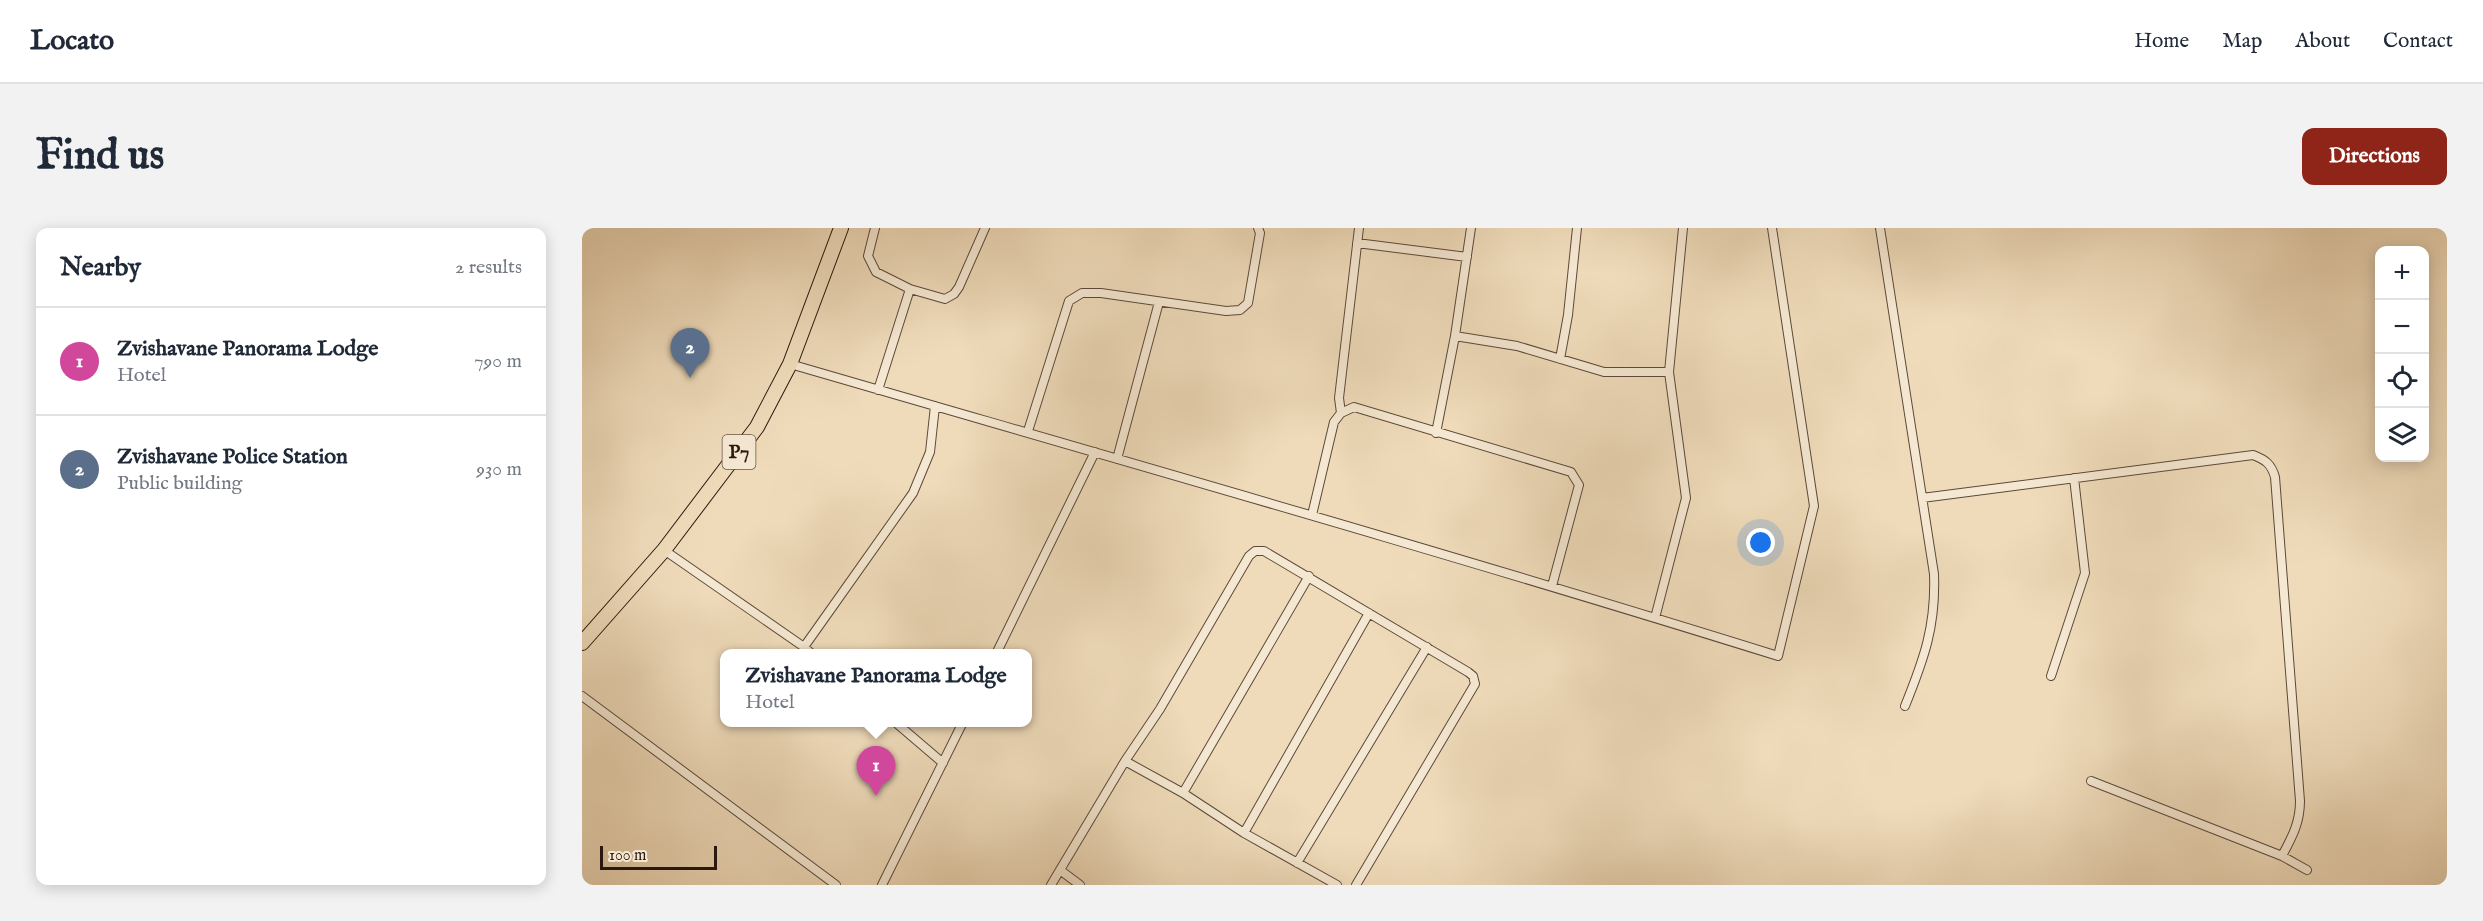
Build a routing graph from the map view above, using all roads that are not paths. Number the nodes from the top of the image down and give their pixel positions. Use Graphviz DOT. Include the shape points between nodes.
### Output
graph roads {
  1 [pos="841,228"];
  2 [pos="875,228"];
  3 [pos="985,228"];
  4 [pos="1258,228"];
  5 [pos="1359,228"];
  6 [pos="1471,228"];
  7 [pos="1577,228"];
  8 [pos="1683,228"];
  9 [pos="1772,228"];
  10 [pos="1880,228"];
  11 [pos="1357,243"];
  12 [pos="1467,256"];
  13 [pos="910,289"];
  14 [pos="1159,302"];
  15 [pos="1455,336"];
  16 [pos="1560,359"];
  17 [pos="790,364"];
  18 [pos="1669,372"];
  19 [pos="878,390"];
  20 [pos="935,406"];
  21 [pos="1341,413"];
  22 [pos="1028,431"];
  23 [pos="1436,433"];
  24 [pos="1095,452"];
  25 [pos="1117,459"];
  26 [pos="2074,478"];
  27 [pos="1922,498"];
  28 [pos="1312,515"];
  29 [pos="664,550"];
  30 [pos="1309,576"];
  31 [pos="1552,586"];
  32 [pos="1369,613"];
  33 [pos="1655,618"];
  34 [pos="582,643"];
  35 [pos="804,647"];
  36 [pos="1427,647"];
  37 [pos="806,649"];
  38 [pos="998,649"];
  39 [pos="2050,676"];
  40 [pos="582,696"];
  41 [pos="1905,706"];
  42 [pos="900,727"];
  43 [pos="961,727"];
  44 [pos="1125,761"];
  45 [pos="943,763"];
  46 [pos="2091,781"];
  47 [pos="1183,793"];
  48 [pos="1244,834"];
  49 [pos="2282,856"];
  50 [pos="1297,863"];
  51 [pos="1060,870"];
  52 [pos="2307,870"];
  53 [pos="836,885"];
  54 [pos="882,885"];
  55 [pos="1051,885"];
  56 [pos="1080,885"];
  57 [pos="1337,885"];
  58 [pos="1356,885"];
  1 -- 17 [label="highway, P7"];
  2 -- 13 [label="street" via="868,256 876,272"];
  3 -- 13 [label="street" via="954,294 945,299"];
  4 -- 14 [label="street" via="1248,303 1240,310"];
  5 -- 11 [label="street"];
  6 -- 12 [label="street"];
  7 -- 16 [label="street"];
  8 -- 18 [label="street"];
  9 -- 33 [label="street" via="1814,506 1779,656"];
  10 -- 27 [label="street"];
  11 -- 12 [label="street"];
  11 -- 21 [label="street" via="1339,398"];
  12 -- 15 [label="street"];
  13 -- 19 [label="street"];
  14 -- 22 [label="street" via="1082,292 1069,301"];
  14 -- 25 [label="street"];
  15 -- 16 [label="street" via="1517,346"];
  15 -- 23 [label="street"];
  16 -- 18 [label="street" via="1604,372"];
  17 -- 19 [label="street"];
  17 -- 29 [label="highway, P7" via="757,427"];
  18 -- 33 [label="street" via="1686,498"];
  19 -- 20 [label="street"];
  20 -- 22 [label="street"];
  20 -- 35 [label="street" via="930,452 913,493"];
  21 -- 23 [label="street" via="1354,407"];
  21 -- 28 [label="street" via="1334,422"];
  22 -- 24 [label="street"];
  23 -- 31 [label="street" via="1571,472 1576,477 1579,485"];
  24 -- 25 [label="street"];
  24 -- 38 [label="street"];
  25 -- 28 [label="street"];
  26 -- 27 [label="street"];
  26 -- 39 [label="street" via="2085,573"];
  26 -- 49 [label="street" via="2253,455 2271,466 2283,559 2300,801 2300,817"];
  27 -- 41 [label="street" via="1935,599 1930,638"];
  28 -- 31 [label="street"];
  29 -- 34 [label="highway, P7"];
  29 -- 35 [label="street"];
  30 -- 32 [label="street"];
  30 -- 44 [label="street" via="1264,551 1249,556 1160,709"];
  30 -- 47 [label="street"];
  31 -- 33 [label="street"];
  32 -- 36 [label="street"];
  32 -- 48 [label="street"];
  35 -- 37 [label="street"];
  36 -- 50 [label="street"];
  36 -- 58 [label="street" via="1468,672 1476,684"];
  40 -- 53 [label="street"];
  42 -- 45 [label="street"];
  43 -- 45 [label="street"];
  44 -- 47 [label="street"];
  44 -- 51 [label="street"];
  45 -- 54 [label="street"];
  46 -- 49 [label="street"];
  47 -- 48 [label="street"];
  48 -- 50 [label="street"];
  49 -- 52 [label="street"];
  50 -- 57 [label="street"];
  51 -- 55 [label="street"];
  51 -- 56 [label="street"];
}
